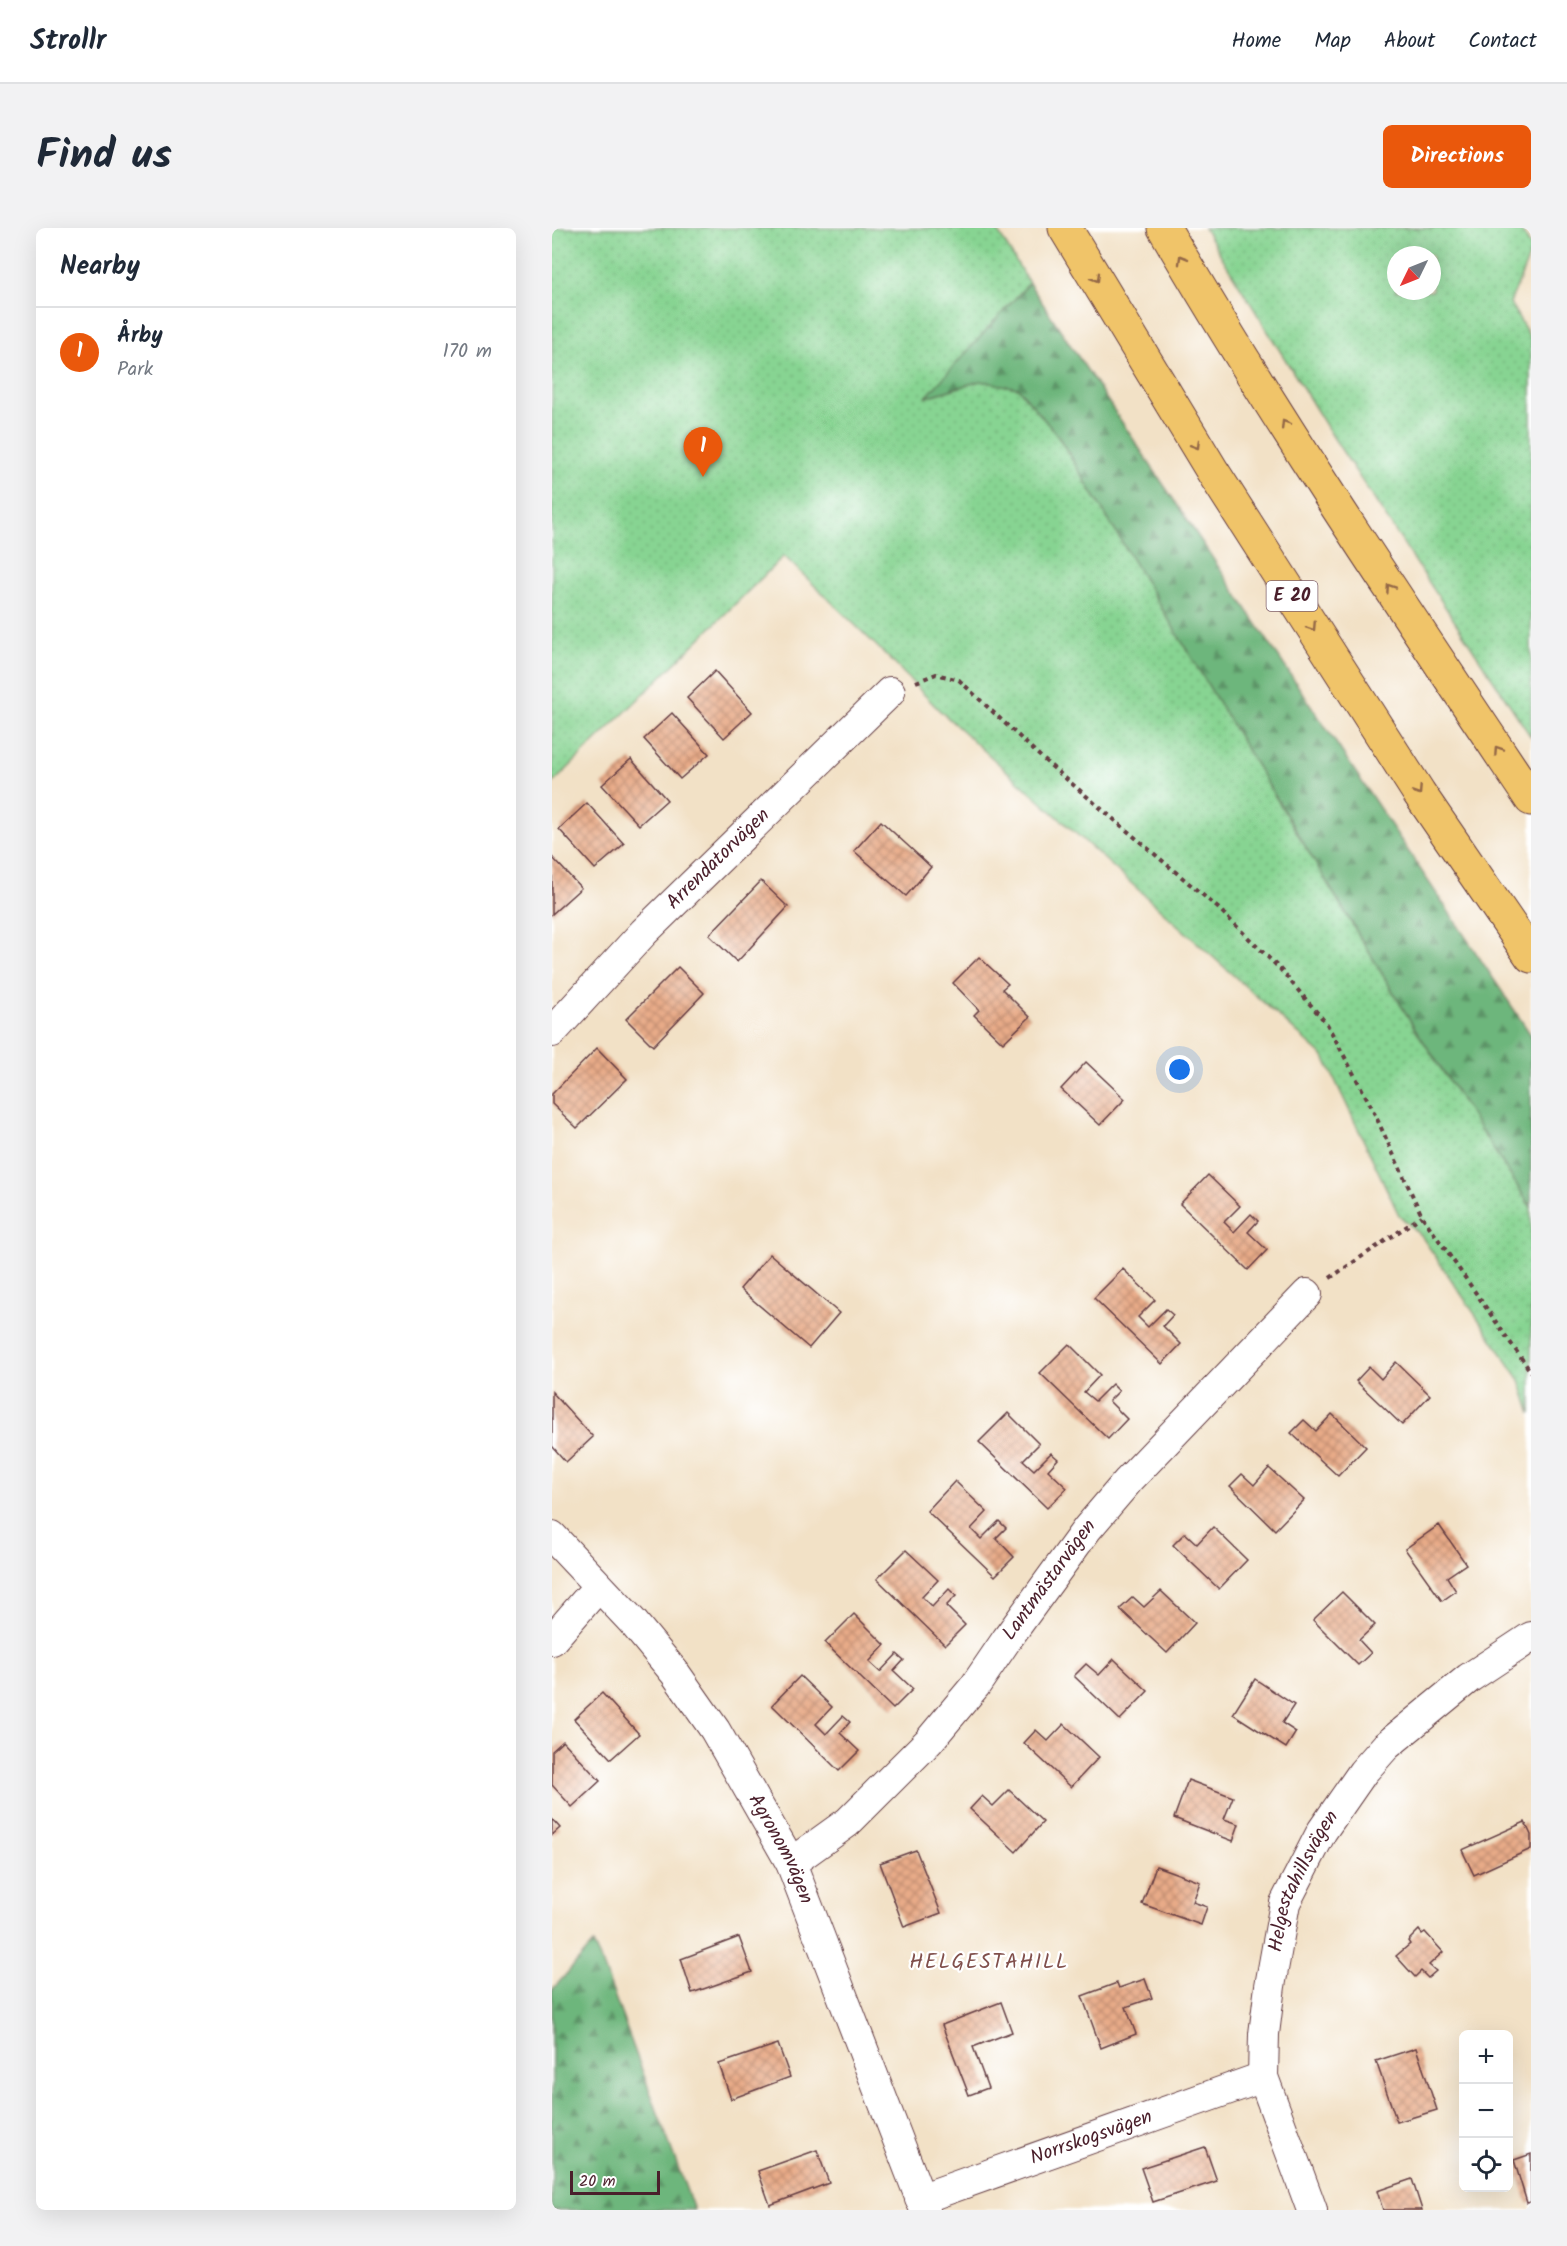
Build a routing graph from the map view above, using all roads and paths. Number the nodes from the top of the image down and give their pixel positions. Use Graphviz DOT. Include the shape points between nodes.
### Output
graph roads {
  1 [pos="1065,228"];
  2 [pos="1164,228"];
  3 [pos="890,692"];
  4 [pos="1531,799"];
  5 [pos="1531,956"];
  6 [pos="552,1032"];
  7 [pos="1422,1216"];
  8 [pos="1307,1294"];
  9 [pos="1531,1372"];
  10 [pos="552,1536"];
  11 [pos="598,1587"];
  12 [pos="1531,1637"];
  13 [pos="552,1640"];
  14 [pos="791,1863"];
  15 [pos="1263,2077"];
  16 [pos="922,2204"];
  17 [pos="1312,2210"];
  1 -- 5 [label="highway, E 20, one-way" via="1213,472 1419,793"];
  4 -- 2 [label="highway, one-way" via="1385,581"];
  3 -- 6 [label="street, Arrendatorvägen" via="644,932"];
  3 -- 7 [label="path" via="936,674 959,680 1264,953 1327,1024 1370,1104"];
  7 -- 8 [label="path"];
  7 -- 9 [label="path"];
  8 -- 14 [label="street, Lantmästarvägen" via="1087,1529 975,1686 929,1741 848,1822"];
  10 -- 11 [label="street, Agronomvägen"];
  11 -- 13 [label="street"];
  11 -- 14 [label="street, Agronomvägen" via="668,1664 715,1730"];
  12 -- 15 [label="street, Helgestahillsvägen" via="1470,1678 1393,1740 1363,1772 1322,1831 1285,1903 1266,2014"];
  14 -- 16 [label="street, Agronomvägen"];
  15 -- 16 [label="street, Norrskogsvägen"];
  15 -- 17 [label="street, Helgestahillsvägen"];
}
